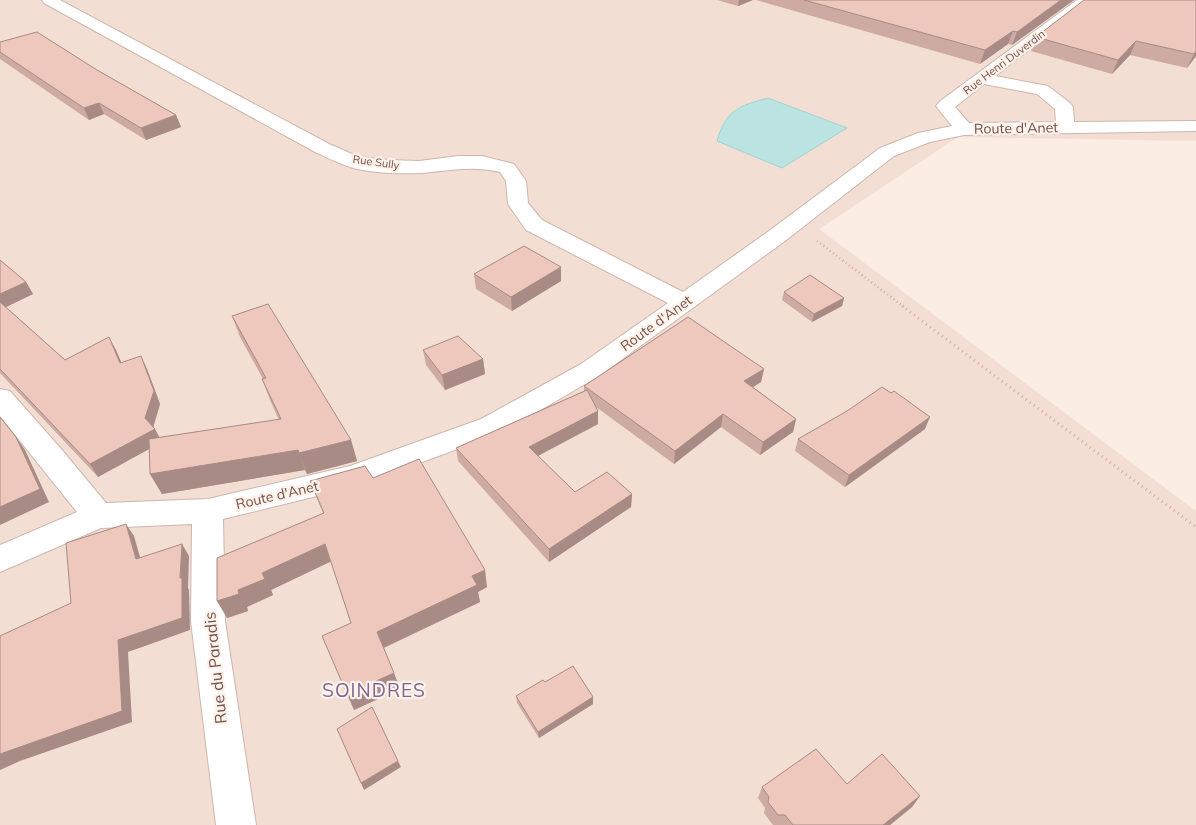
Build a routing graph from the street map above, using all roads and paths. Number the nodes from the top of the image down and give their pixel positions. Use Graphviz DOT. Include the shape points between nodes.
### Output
graph roads {
  1 [pos="49,0"];
  2 [pos="1086,0"];
  3 [pos="982,79"];
  4 [pos="1196,126"];
  5 [pos="1065,127"];
  6 [pos="964,129"];
  7 [pos="793,223"];
  8 [pos="685,302"];
  9 [pos="0,398"];
  10 [pos="208,511"];
  11 [pos="98,516"];
  12 [pos="1196,527"];
  13 [pos="0,559"];
  14 [pos="236,825"];
  1 -- 8 [label="street, Rue Sully" via="322,148 355,162 419,167 482,162 507,168 516,182 518,204 534,225"];
  2 -- 3 [label="street, Rue Henri Duverdin"];
  3 -- 5 [label="street" via="1042,90 1064,108"];
  3 -- 6 [label="street, Rue Henri Duverdin" via="945,106"];
  4 -- 5 [label="street, Route d'Anet"];
  5 -- 6 [label="street, Route d'Anet"];
  6 -- 7 [label="street, Route d'Anet" via="926,137 887,152"];
  7 -- 8 [label="street, Route d'Anet"];
  7 -- 12 [label="path"];
  8 -- 10 [label="street, Route d'Anet" via="590,370 491,426 354,476"];
  9 -- 11 [label="street"];
  10 -- 11 [label="street, Route d'Anet"];
  10 -- 14 [label="street, Rue du Paradis" via="208,621"];
  11 -- 13 [label="street"];
}
